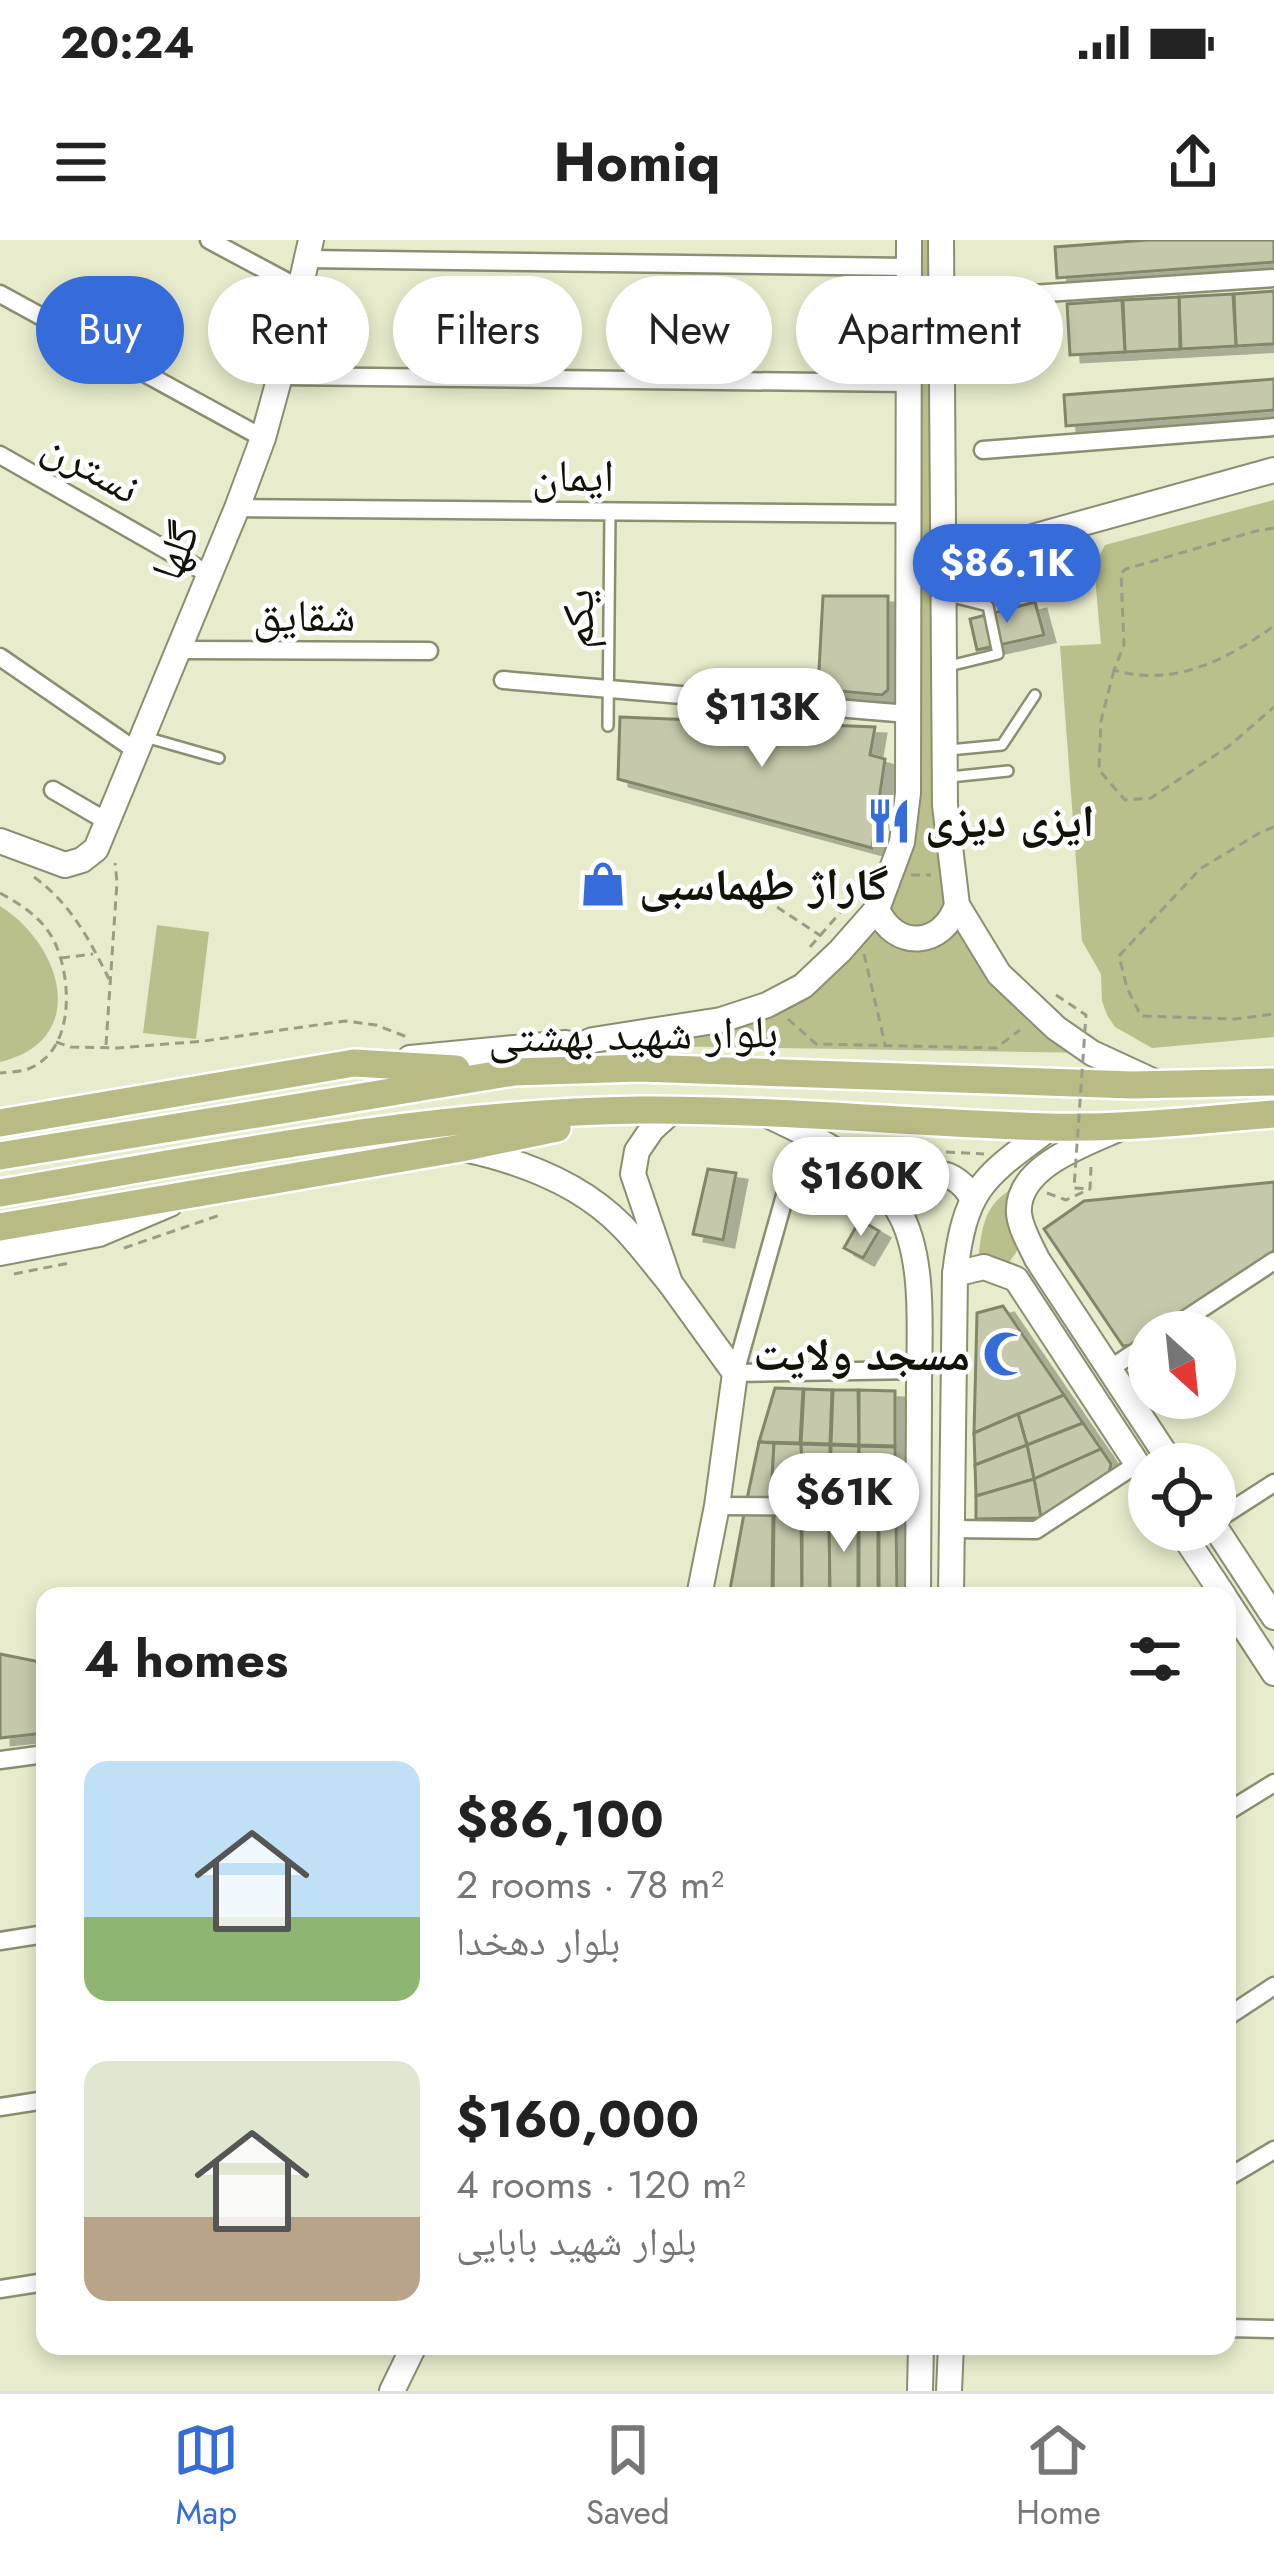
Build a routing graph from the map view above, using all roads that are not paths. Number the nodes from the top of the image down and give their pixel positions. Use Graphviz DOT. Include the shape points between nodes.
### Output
graph roads {
  1 [pos="209,240"];
  2 [pos="909,240"];
  3 [pos="941,240"];
  4 [pos="309,250"];
  5 [pos="909,267"];
  6 [pos="276,276"];
  7 [pos="909,276"];
  8 [pos="1274,278"];
  9 [pos="1063,292"];
  10 [pos="0,294"];
  11 [pos="369,377"];
  12 [pos="796,381"];
  13 [pos="278,384"];
  14 [pos="909,384"];
  15 [pos="1274,427"];
  16 [pos="262,437"];
  17 [pos="983,450"];
  18 [pos="0,455"];
  19 [pos="1274,470"];
  20 [pos="237,508"];
  21 [pos="610,512"];
  22 [pos="908,514"];
  23 [pos="944,522"];
  24 [pos="1036,536"];
  25 [pos="211,574"];
  26 [pos="944,587"];
  27 [pos="179,650"];
  28 [pos="429,651"];
  29 [pos="0,657"];
  30 [pos="944,668"];
  31 [pos="503,680"];
  32 [pos="610,688"];
  33 [pos="1035,695"];
  34 [pos="908,714"];
  35 [pos="608,726"];
  36 [pos="142,744"];
  37 [pos="944,750"];
  38 [pos="219,758"];
  39 [pos="1008,772"];
  40 [pos="945,778"];
  41 [pos="53,790"];
  42 [pos="108,822"];
  43 [pos="0,841"];
  44 [pos="957,905"];
  45 [pos="877,909"];
  46 [pos="592,1040"];
  47 [pos="354,1064"];
  48 [pos="514,1072"];
  49 [pos="1274,1073"];
  50 [pos="1274,1082"];
  51 [pos="1206,1083"];
  52 [pos="1161,1084"];
  53 [pos="639,1110"];
  54 [pos="672,1111"];
  55 [pos="763,1113"];
  56 [pos="1274,1114"];
  57 [pos="0,1123"];
  58 [pos="1127,1125"];
  59 [pos="1052,1127"];
  60 [pos="1274,1129"];
  61 [pos="461,1148"];
  62 [pos="0,1156"];
  63 [pos="789,1180"];
  64 [pos="0,1193"];
  65 [pos="190,1195"];
  66 [pos="972,1198"];
  67 [pos="899,1211"];
  68 [pos="0,1227"];
  69 [pos="0,1252"];
  70 [pos="1037,1259"];
  71 [pos="1274,1261"];
  72 [pos="955,1274"];
  73 [pos="1016,1279"];
  74 [pos="670,1283"];
  75 [pos="1198,1311"];
  76 [pos="1128,1357"];
  77 [pos="919,1370"];
  78 [pos="1108,1370"];
  79 [pos="735,1373"];
  80 [pos="1158,1443"];
  81 [pos="1128,1450"];
  82 [pos="1128,1481"];
  83 [pos="1274,1483"];
  84 [pos="717,1506"];
  85 [pos="918,1507"];
  86 [pos="1236,1509"];
  87 [pos="951,1529"];
  88 [pos="1194,1551"];
  89 [pos="1232,1551"];
  90 [pos="701,1587"];
  91 [pos="918,1587"];
  92 [pos="951,1587"];
  93 [pos="1217,1587"];
  94 [pos="1236,1616"];
  95 [pos="1274,1617"];
  96 [pos="1274,1673"];
  97 [pos="36,1755"];
  98 [pos="0,1760"];
  99 [pos="1274,1783"];
  100 [pos="1236,1806"];
  101 [pos="36,1936"];
  102 [pos="0,1942"];
  103 [pos="1274,1986"];
  104 [pos="1236,2011"];
  105 [pos="36,2101"];
  106 [pos="0,2107"];
  107 [pos="1274,2150"];
  108 [pos="1236,2173"];
  109 [pos="36,2283"];
  110 [pos="0,2289"];
  111 [pos="1236,2328"];
  112 [pos="1274,2329"];
  113 [pos="410,2355"];
  114 [pos="921,2355"];
  115 [pos="951,2355"];
  116 [pos="392,2391"];
  117 [pos="920,2391"];
  118 [pos="949,2391"];
  1 -- 6 [label="street"];
  2 -- 5 [label="main road"];
  3 -- 23 [label="main road"];
  4 -- 5 [label="street"];
  5 -- 7 [label="main road"];
  8 -- 9 [label="street"];
  10 -- 16 [label="street"];
  11 -- 12 [label="street"];
  13 -- 16 [label="main road, گلها"];
  14 -- 22 [label="main road"];
  15 -- 17 [label="street"];
  16 -- 20 [label="main road, گلها"];
  18 -- 25 [label="street, نسترن"];
  19 -- 24 [label="main road"];
  20 -- 21 [label="street, ایمان"];
  20 -- 25 [label="main road, گلها"];
  21 -- 22 [label="street, ایمان"];
  21 -- 32 [label="lane, یکم"];
  22 -- 34 [label="main road"];
  23 -- 24 [label="main road" via="970,542"];
  23 -- 26 [label="main road"];
  24 -- 26 [label="main road" via="961,562"];
  25 -- 27 [label="main road, گلها"];
  26 -- 30 [label="main road"];
  26 -- 30 [label="lane" via="988,606 998,654"];
  27 -- 28 [label="street, شقایق"];
  27 -- 36 [label="main road, گلها"];
  29 -- 36 [label="street"];
  30 -- 37 [label="main road"];
  31 -- 32 [label="street"];
  32 -- 34 [label="street"];
  32 -- 35 [label="lane, یکم"];
  33 -- 37 [label="lane" via="1002,745"];
  34 -- 45 [label="main road" via="902,842"];
  36 -- 38 [label="lane"];
  36 -- 42 [label="main road, گلها"];
  37 -- 40 [label="main road"];
  39 -- 40 [label="lane"];
  40 -- 44 [label="main road"];
  41 -- 42 [label="street"];
  42 -- 43 [label="main road, گلها" via="96,849 65,866"];
  44 -- 45 [label="main road" via="945,927 917,939 890,929"];
  44 -- 52 [label="main road" via="999,974 1055,1028"];
  45 -- 46 [label="main road" via="815,976 767,1005"];
  46 -- 47 [label="main road"];
  46 -- 48 [label="main road"];
  47 -- 48 [label="main road"];
  47 -- 57 [label="main road"];
  48 -- 52 [label="main road, بلوار شهید بهشتی" via="639,1068"];
  48 -- 62 [label="main road, بلوار شهید بهشتی"];
  49 -- 51 [label="main road"];
  50 -- 51 [label="main road, بلوار شهید بهشتی"];
  51 -- 52 [label="main road, بلوار شهید بهشتی"];
  53 -- 54 [label="main road, بلوار شهید بهشتی"];
  53 -- 61 [label="main road"];
  53 -- 64 [label="main road, بلوار شهید بهشتی" via="371,1131"];
  54 -- 55 [label="main road, بلوار شهید بهشتی"];
  54 -- 74 [label="main road" via="637,1151 633,1174"];
  55 -- 59 [label="main road, بلوار شهید بهشتی"];
  55 -- 67 [label="main road" via="823,1141"];
  56 -- 58 [label="main road, بلوار شهید بهشتی"];
  58 -- 59 [label="main road, بلوار شهید بهشتی"];
  58 -- 60 [label="main road"];
  58 -- 70 [label="main road" via="1046,1164 1024,1185 1018,1208"];
  59 -- 66 [label="main road" via="992,1171"];
  61 -- 65 [label="main road"];
  61 -- 74 [label="main road" via="573,1189 619,1222"];
  63 -- 79 [label="street"];
  65 -- 68 [label="main road"];
  65 -- 69 [label="main road" via="100,1234"];
  66 -- 67 [label="main road" via="954,1177 935,1173 909,1185"];
  66 -- 72 [label="main road"];
  67 -- 77 [label="main road" via="919,1283"];
  70 -- 73 [label="main road" via="1022,1264"];
  70 -- 78 [label="main road"];
  71 -- 75 [label="street"];
  72 -- 73 [label="main road" via="984,1267"];
  72 -- 87 [label="main road"];
  73 -- 81 [label="main road"];
  74 -- 79 [label="main road"];
  76 -- 78 [label="street"];
  77 -- 79 [label="street"];
  77 -- 85 [label="main road"];
  78 -- 80 [label="main road"];
  79 -- 84 [label="main road"];
  82 -- 87 [label="street" via="1036,1530"];
  83 -- 86 [label="street"];
  84 -- 85 [label="street"];
  84 -- 90 [label="main road"];
  85 -- 91 [label="main road"];
  87 -- 92 [label="main road"];
  88 -- 93 [label="main road"];
  89 -- 95 [label="main road"];
  94 -- 96 [label="main road"];
  97 -- 98 [label="street"];
  99 -- 100 [label="street"];
  101 -- 102 [label="street"];
  103 -- 104 [label="street"];
  105 -- 106 [label="street"];
  107 -- 108 [label="street"];
  109 -- 110 [label="street"];
  111 -- 112 [label="street"];
  113 -- 116 [label="main road"];
  114 -- 117 [label="main road"];
  115 -- 118 [label="main road"];
}
